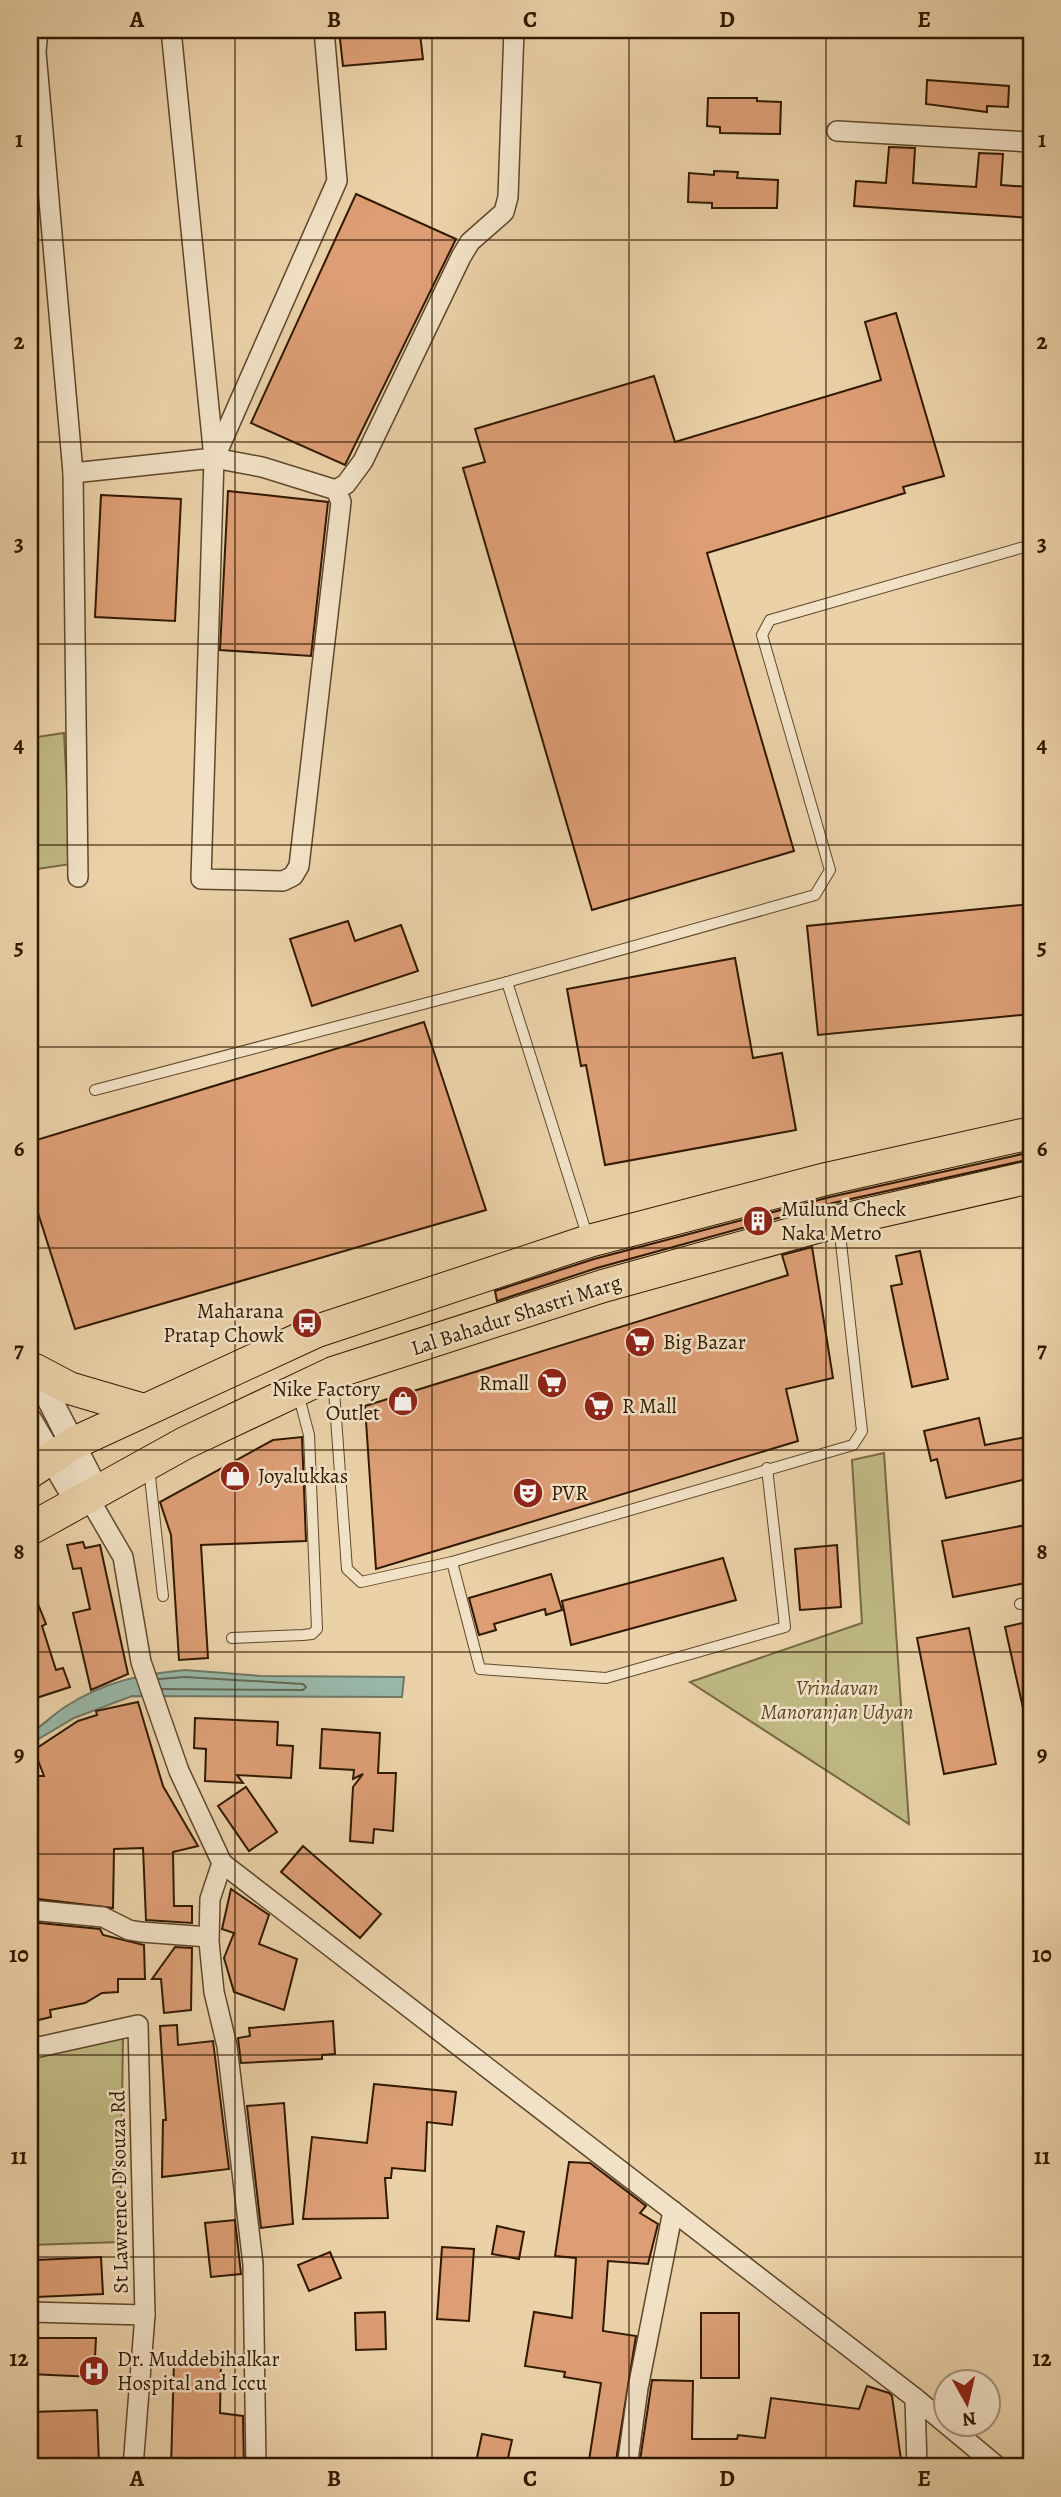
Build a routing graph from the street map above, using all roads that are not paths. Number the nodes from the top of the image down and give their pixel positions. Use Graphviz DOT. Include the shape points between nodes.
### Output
graph roads {
  1 [pos="37,30"];
  2 [pos="172,30"];
  3 [pos="324,30"];
  4 [pos="514,30"];
  5 [pos="837,131"];
  6 [pos="1031,142"];
  7 [pos="214,458"];
  8 [pos="73,473"];
  9 [pos="336,491"];
  10 [pos="1031,545"];
  11 [pos="78,877"];
  12 [pos="507,982"];
  13 [pos="95,1090"];
  14 [pos="1031,1133"];
  15 [pos="1031,1177"];
  16 [pos="838,1221"];
  17 [pos="589,1241"];
  18 [pos="32,1365"];
  19 [pos="333,1373"];
  20 [pos="297,1390"];
  21 [pos="144,1410"];
  22 [pos="30,1421"];
  23 [pos="51,1458"];
  24 [pos="149,1462"];
  25 [pos="767,1468"];
  26 [pos="87,1495"];
  27 [pos="30,1529"];
  28 [pos="452,1562"];
  29 [pos="163,1596"];
  30 [pos="1031,1602"];
  31 [pos="1020,1604"];
  32 [pos="232,1638"];
  33 [pos="222,1863"];
  34 [pos="30,1910"];
  35 [pos="209,1937"];
  36 [pos="30,2049"];
  37 [pos="673,2211"];
  38 [pos="30,2312"];
  39 [pos="145,2315"];
  40 [pos="915,2398"];
  41 [pos="134,2467"];
  42 [pos="256,2467"];
  43 [pos="627,2467"];
  44 [pos="917,2467"];
  45 [pos="998,2467"];
  1 -- 8 [label="street"];
  2 -- 7 [label="street"];
  3 -- 7 [label="street" via="337,181"];
  4 -- 9 [label="street" via="508,197 503,212 470,242 363,461"];
  5 -- 6 [label="street"];
  7 -- 8 [label="street"];
  7 -- 9 [label="street" via="262,467"];
  7 -- 9 [label="street" via="201,879 283,881 299,866 341,502"];
  8 -- 11 [label="street"];
  10 -- 12 [label="lane" via="770,620 762,635 830,870 815,895"];
  12 -- 13 [label="lane"];
  12 -- 17 [label="lane"];
  14 -- 17 [label="main road" via="826,1179"];
  15 -- 16 [label="main road, Lal Bahadur Shastri Marg"];
  16 -- 19 [label="main road, Lal Bahadur Shastri Marg" via="603,1286"];
  16 -- 25 [label="lane" via="862,1431 853,1445"];
  17 -- 21 [label="main road" via="317,1331"];
  18 -- 21 [label="main road" via="69,1388"];
  18 -- 23 [label="street"];
  19 -- 20 [label="main road, Lal Bahadur Shastri Marg"];
  19 -- 28 [label="lane" via="346,1569 361,1582"];
  20 -- 24 [label="main road, Lal Bahadur Shastri Marg"];
  20 -- 32 [label="lane" via="309,1435 317,1629 303,1635"];
  21 -- 23 [label="main road"];
  22 -- 23 [label="street"];
  23 -- 26 [label="street"];
  24 -- 26 [label="main road, Lal Bahadur Shastri Marg"];
  24 -- 29 [label="lane"];
  25 -- 28 [label="lane"];
  25 -- 28 [label="lane" via="785,1628 606,1678 480,1668"];
  26 -- 27 [label="main road, Lal Bahadur Shastri Marg"];
  26 -- 33 [label="street" via="123,1557 141,1662 179,1771"];
  30 -- 31 [label="lane"];
  33 -- 35 [label="street" via="210,1899"];
  33 -- 37 [label="street"];
  34 -- 35 [label="street" via="103,1917 141,1932"];
  35 -- 42 [label="street" via="253,2264"];
  36 -- 39 [label="street, St Lawrence D'souza Rd" via="138,2025"];
  37 -- 40 [label="street"];
  37 -- 43 [label="street"];
  38 -- 39 [label="street"];
  39 -- 41 [label="street, St Lawrence D'souza Rd"];
  40 -- 44 [label="street"];
  40 -- 45 [label="street"];
}
